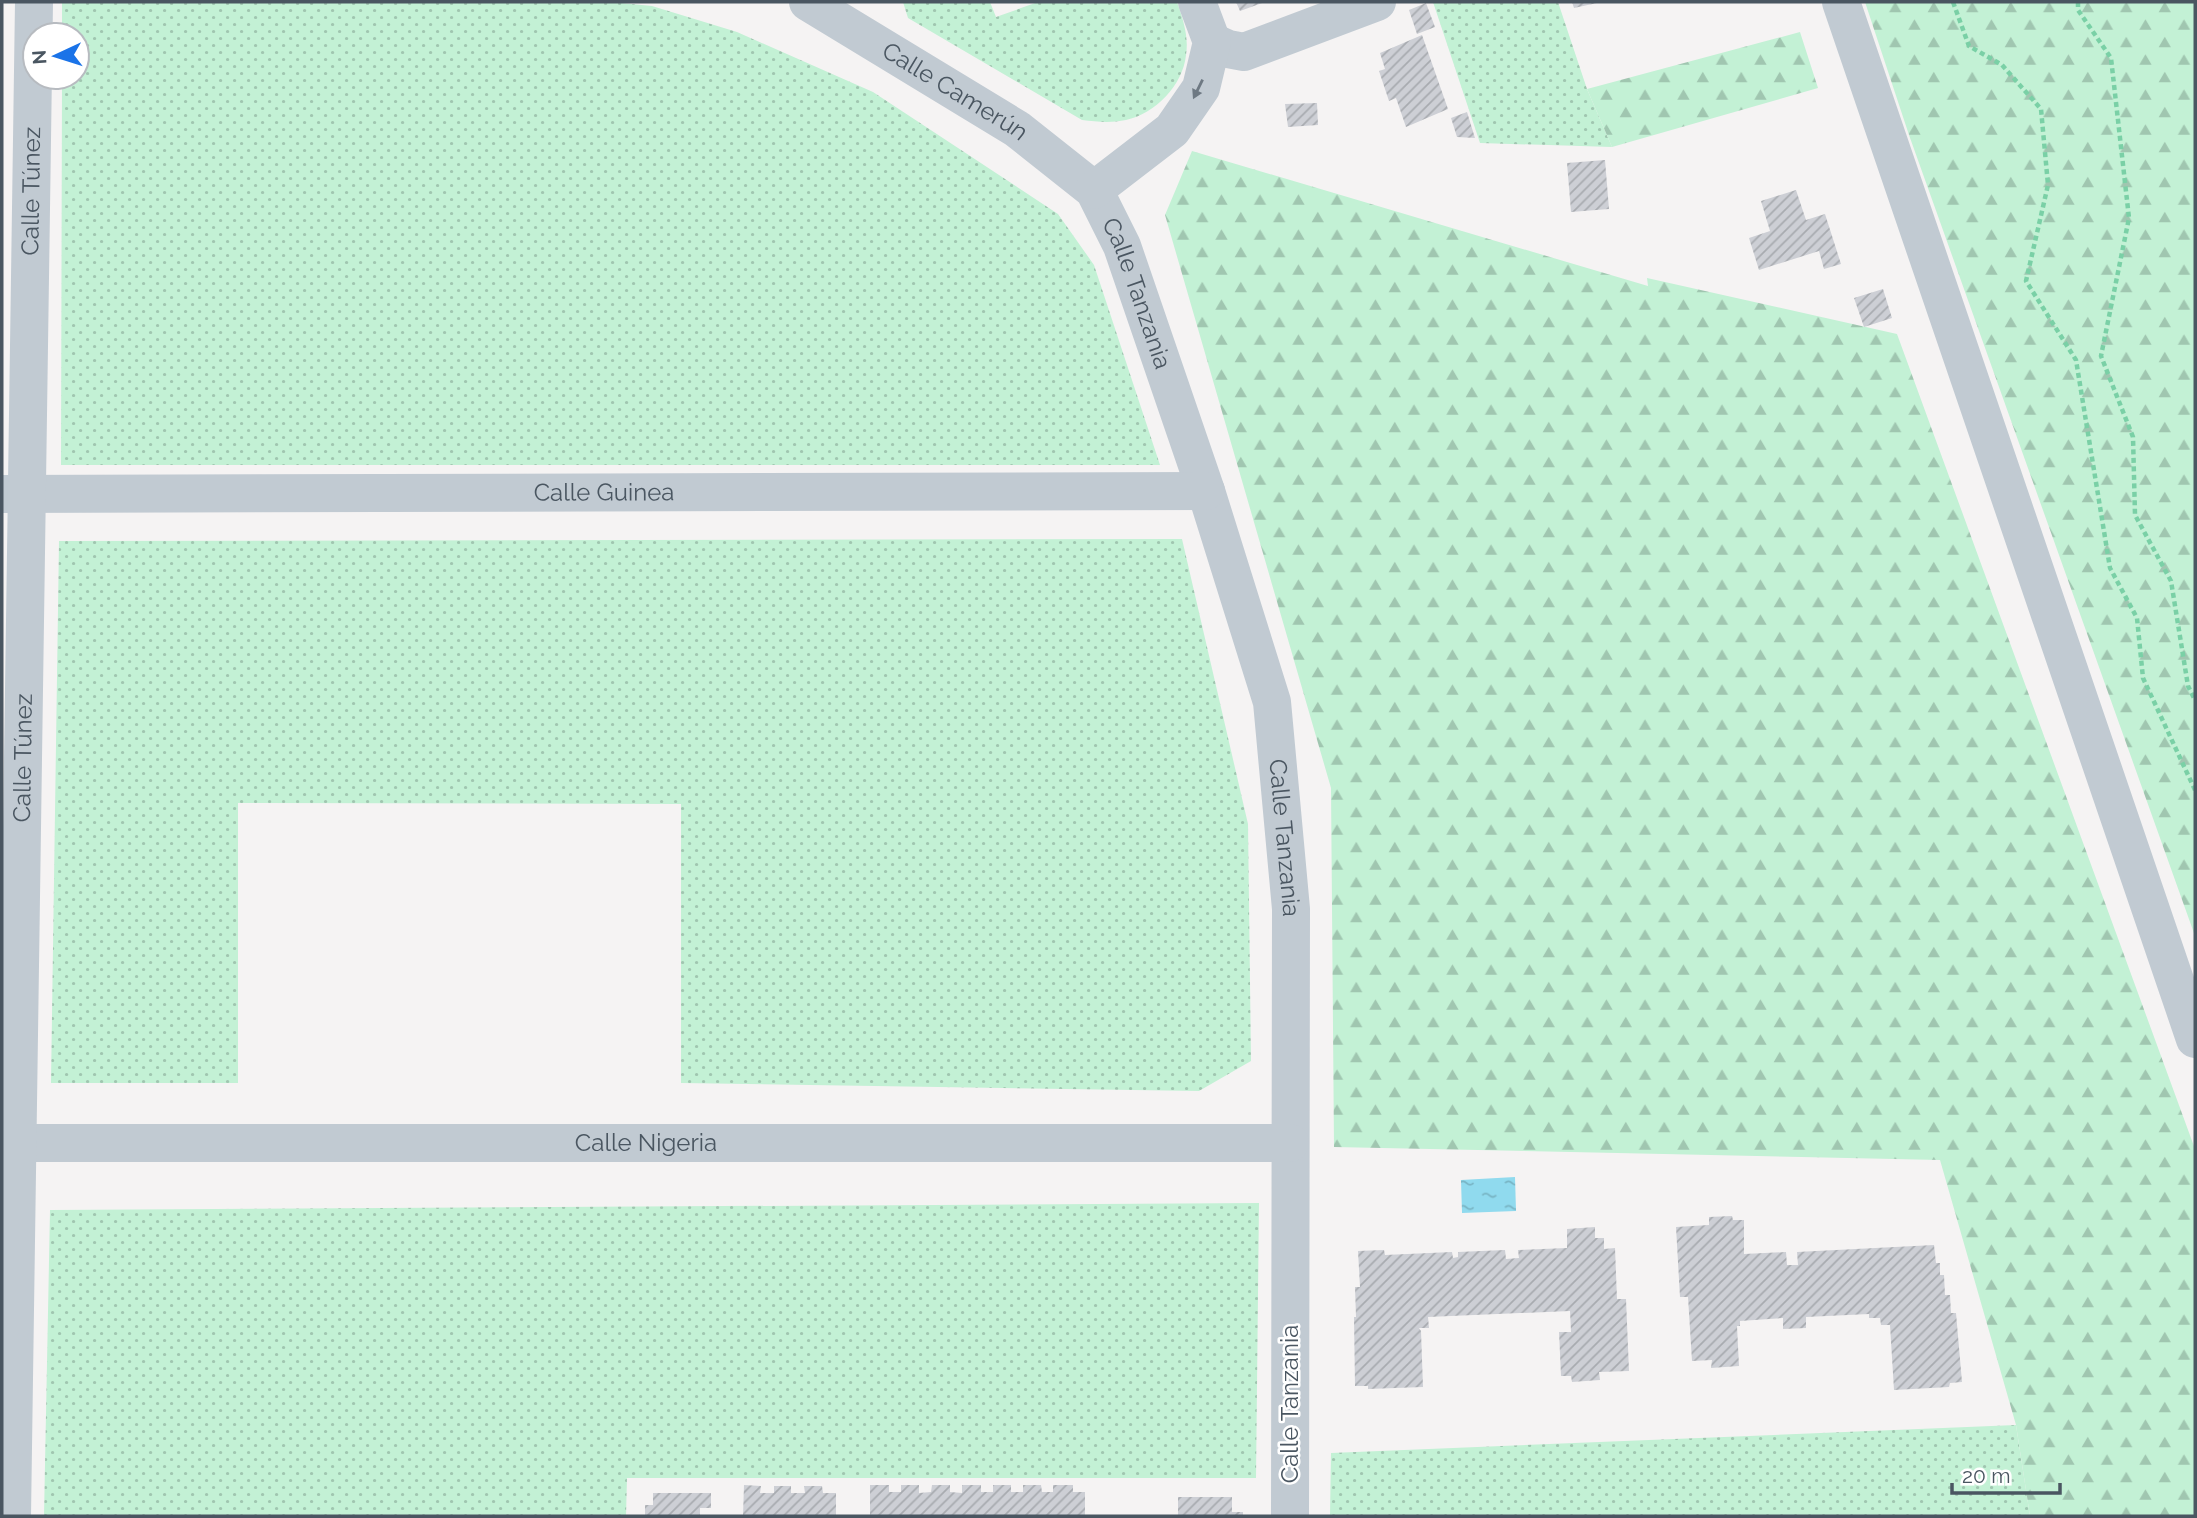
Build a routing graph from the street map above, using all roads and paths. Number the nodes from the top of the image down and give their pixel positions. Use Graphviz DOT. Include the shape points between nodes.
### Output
graph roads {
  1 [pos="34,2"];
  2 [pos="808,2"];
  3 [pos="1197,2"];
  4 [pos="1377,2"];
  5 [pos="1841,2"];
  6 [pos="1953,2"];
  7 [pos="2078,2"];
  8 [pos="1212,42"];
  9 [pos="1094,190"];
  10 [pos="1206,491"];
  11 [pos="14,494"];
  12 [pos="2195,700"];
  13 [pos="2195,790"];
  14 [pos="2195,1039"];
  15 [pos="10,1143"];
  16 [pos="1290,1143"];
  17 [pos="12,1516"];
  18 [pos="1290,1516"];
  1 -- 11 [label="street, Calle Túnez"];
  2 -- 9 [label="street, Calle Camerún" via="1017,128"];
  3 -- 8 [label="street"];
  4 -- 8 [label="street" via="1244,52"];
  5 -- 14 [label="street"];
  6 -- 13 [label="path" via="1969,46 2002,65 2040,109 2048,185 2026,281 2076,360 2110,568 2137,618 2143,678"];
  7 -- 12 [label="path" via="2078,10 2111,58 2129,218 2101,356 2133,437 2135,515 2171,581 2188,687"];
  8 -- 9 [label="street, one-way" via="1201,88 1172,130"];
  9 -- 10 [label="street, Calle Tanzania" via="1122,246"];
  10 -- 11 [label="street, Calle Guinea"];
  10 -- 16 [label="street, Calle Tanzania" via="1272,702 1291,909"];
  11 -- 15 [label="street, Calle Túnez"];
  15 -- 16 [label="street, Calle Nigeria"];
  15 -- 17 [label="street, Calle Túnez"];
  16 -- 18 [label="street, Calle Tanzania"];
}
